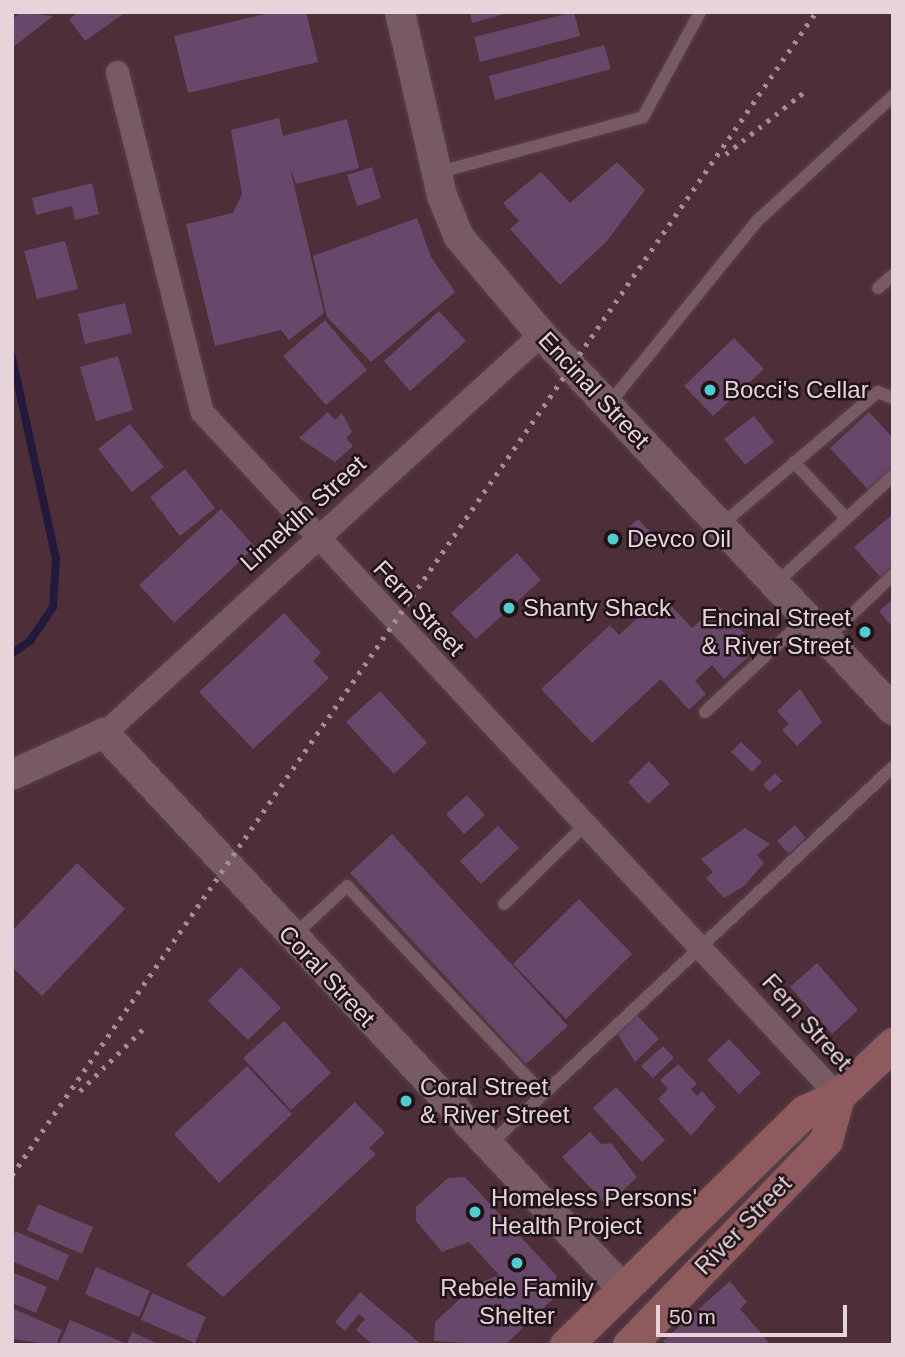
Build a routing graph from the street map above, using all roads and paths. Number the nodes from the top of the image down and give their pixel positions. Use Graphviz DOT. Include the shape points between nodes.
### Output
graph roads {
  1 [pos="400,12"];
  2 [pos="700,12"];
  3 [pos="117,72"];
  4 [pos="893,96"];
  5 [pos="436,173"];
  6 [pos="893,275"];
  7 [pos="878,288"];
  8 [pos="541,334"];
  9 [pos="893,398"];
  10 [pos="608,406"];
  11 [pos="794,462"];
  12 [pos="893,476"];
  13 [pos="846,518"];
  14 [pos="721,525"];
  15 [pos="315,537"];
  16 [pos="893,575"];
  17 [pos="775,584"];
  18 [pos="816,628"];
  19 [pos="893,710"];
  20 [pos="705,712"];
  21 [pos="104,733"];
  22 [pos="893,767"];
  23 [pos="12,775"];
  24 [pos="587,823"];
  25 [pos="504,904"];
  26 [pos="291,938"];
  27 [pos="702,946"];
  28 [pos="893,1044"];
  29 [pos="543,1094"];
  30 [pos="838,1096"];
  31 [pos="486,1147"];
  32 [pos="623,1289"];
  33 [pos="566,1345"];
  34 [pos="629,1345"];
  1 -- 5 [label="street, Encinal Street"];
  2 -- 5 [label="lane" via="643,117"];
  3 -- 15 [label="street, Fern Street" via="202,412"];
  4 -- 10 [label="lane" via="757,221"];
  5 -- 8 [label="street, Encinal Street" via="459,237"];
  6 -- 7 [label="lane"];
  8 -- 10 [label="street, Encinal Street"];
  8 -- 15 [label="street, Limekiln Street"];
  9 -- 11 [label="lane" via="878,392"];
  10 -- 14 [label="street, Encinal Street"];
  11 -- 13 [label="lane"];
  11 -- 14 [label="lane"];
  12 -- 13 [label="lane"];
  13 -- 17 [label="lane"];
  14 -- 17 [label="street, Encinal Street"];
  15 -- 21 [label="street, Limekiln Street"];
  15 -- 24 [label="street, Fern Street"];
  16 -- 18 [label="lane"];
  17 -- 18 [label="street, Encinal Street"];
  18 -- 19 [label="street, Encinal Street"];
  18 -- 20 [label="lane"];
  21 -- 23 [label="street"];
  21 -- 26 [label="street, Coral Street"];
  22 -- 27 [label="lane"];
  24 -- 25 [label="lane"];
  24 -- 27 [label="street, Fern Street"];
  26 -- 29 [label="lane" via="347,886"];
  26 -- 31 [label="street, Coral Street"];
  27 -- 29 [label="lane"];
  27 -- 30 [label="street, Fern Street"];
  28 -- 30 [label="main road, River Street"];
  29 -- 31 [label="lane"];
  30 -- 32 [label="main road, River Street" via="805,1111"];
  30 -- 34 [label="main road, River Street" via="826,1140"];
  31 -- 32 [label="street, Coral Street"];
  32 -- 33 [label="main road, River Street"];
}
